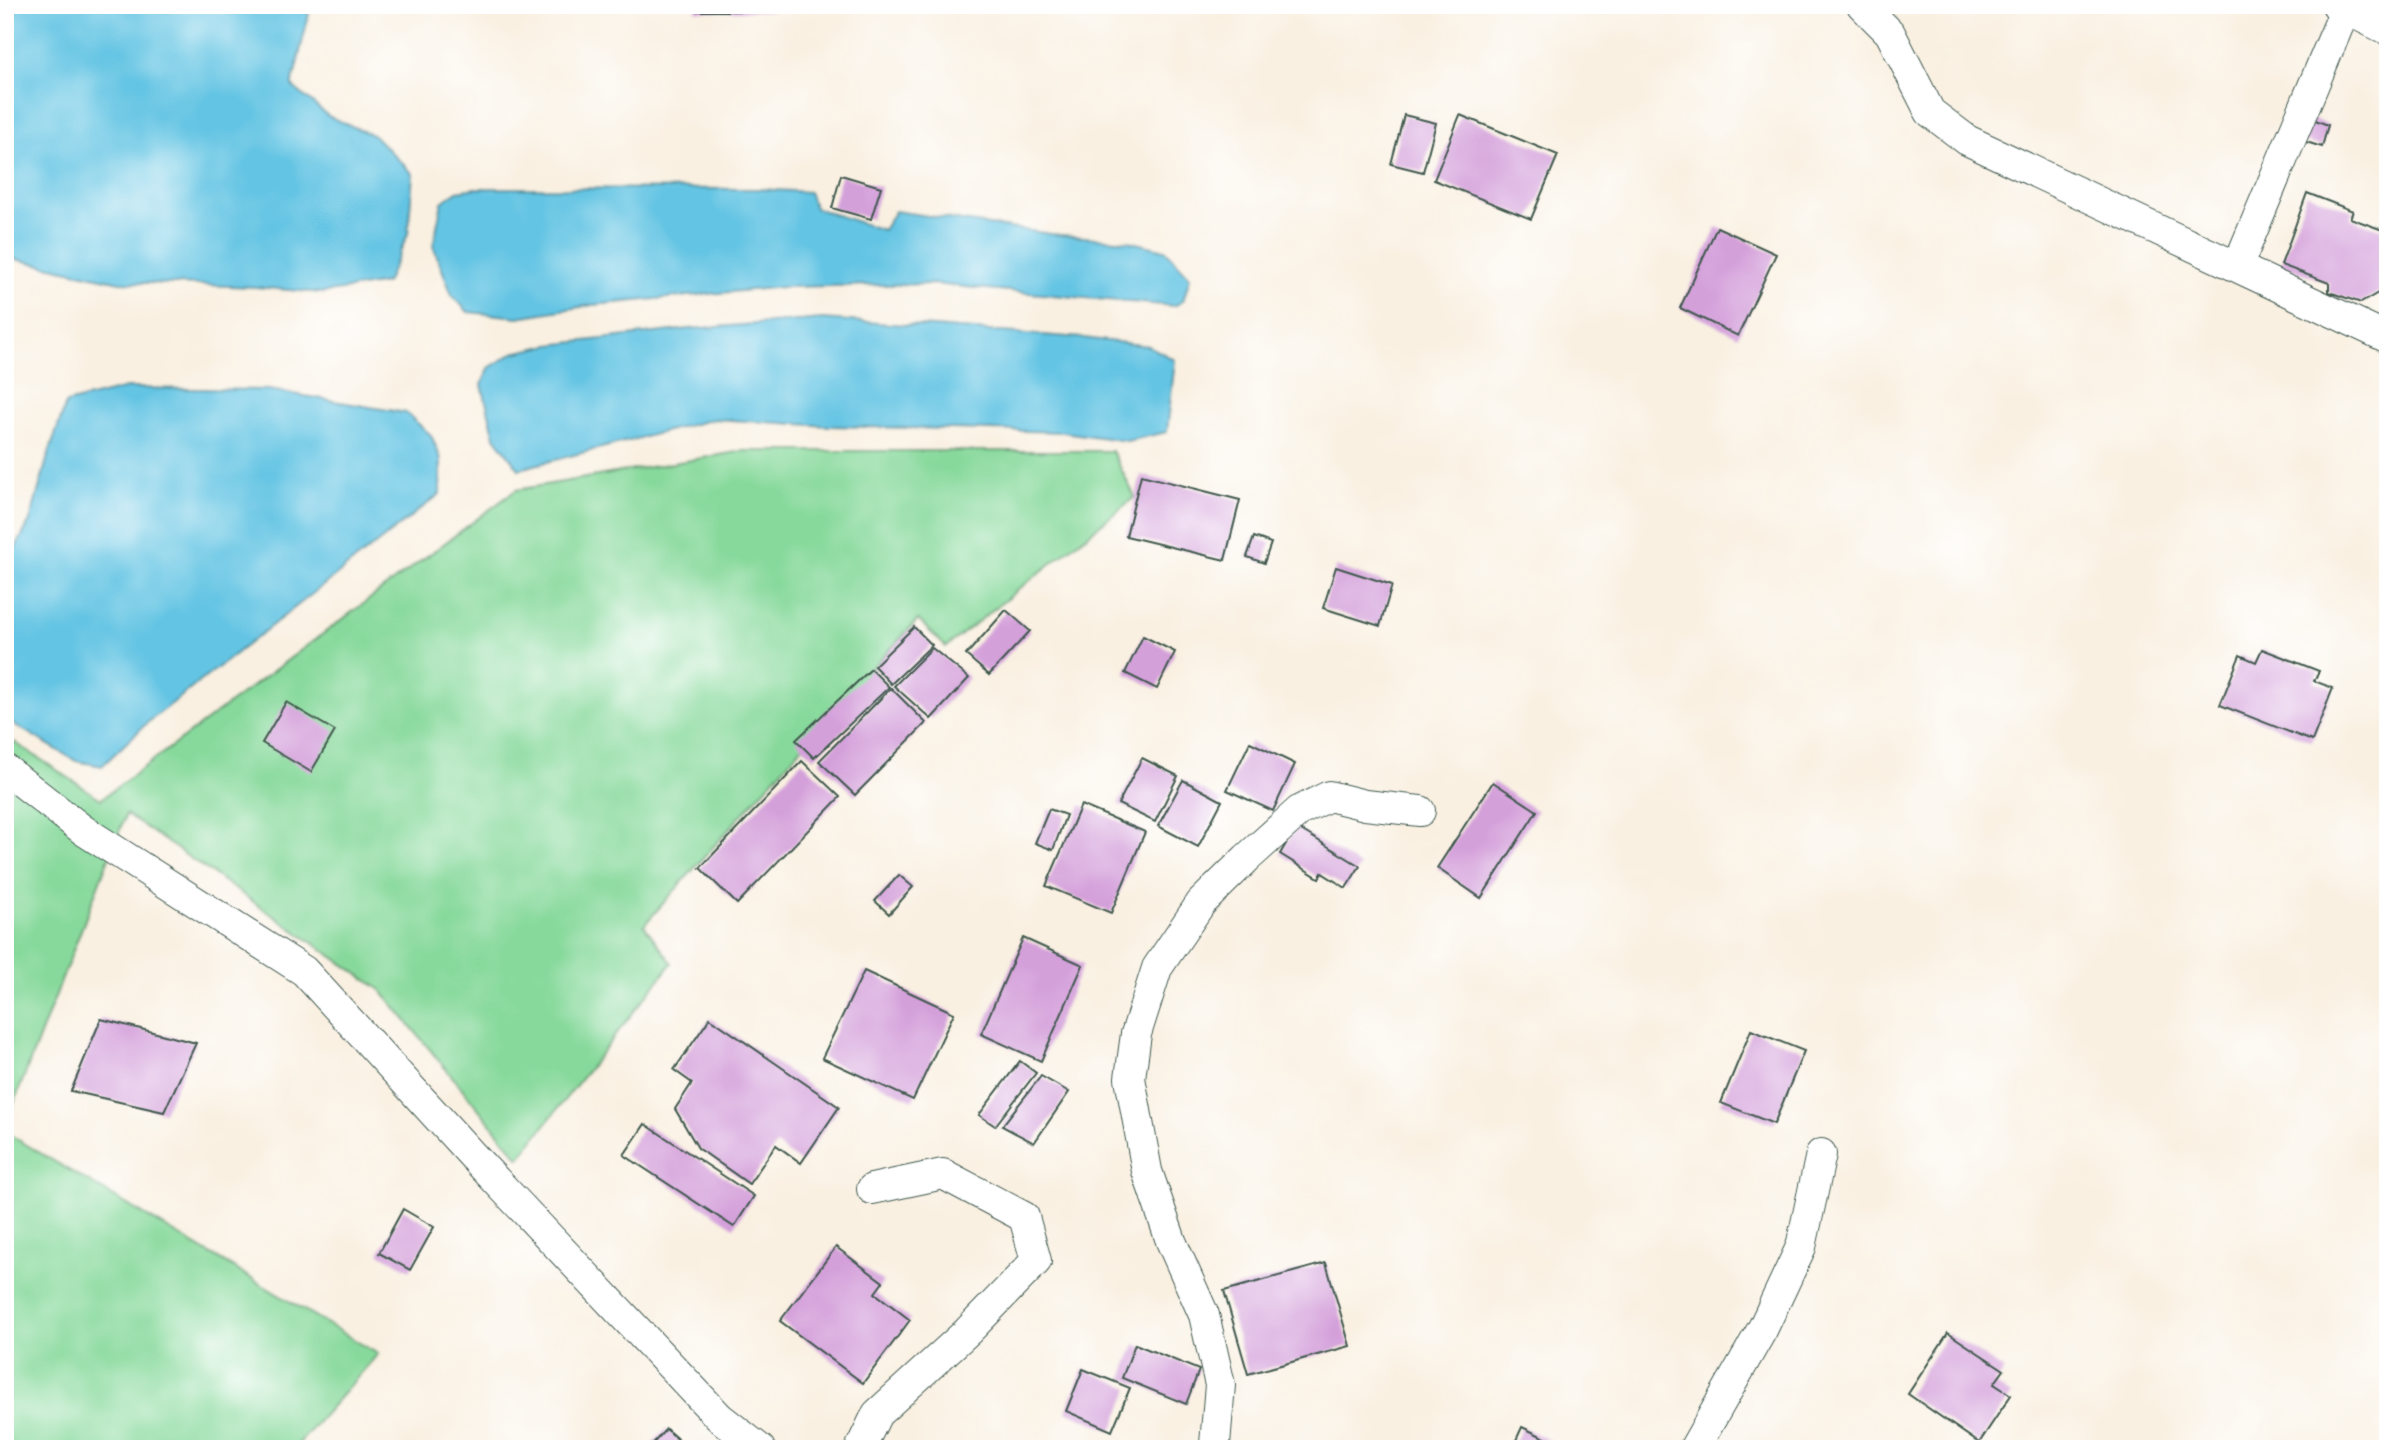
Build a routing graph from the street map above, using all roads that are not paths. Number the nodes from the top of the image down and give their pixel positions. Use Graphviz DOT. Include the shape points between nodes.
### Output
graph roads {
  1 [pos="1862,5"];
  2 [pos="2341,7"];
  3 [pos="2388,30"];
  4 [pos="2238,265"];
  5 [pos="2388,338"];
  6 [pos="5,769"];
  7 [pos="1420,811"];
  8 [pos="1821,1154"];
  9 [pos="872,1189"];
  10 [pos="760,1449"];
  11 [pos="860,1449"];
  12 [pos="1213,1449"];
  13 [pos="1694,1449"];
  1 -- 4 [label="street" via="1890,33 1930,112 1967,140"];
  2 -- 3 [label="street"];
  2 -- 4 [label="street"];
  4 -- 5 [label="street"];
  6 -- 10 [label="street" via="83,831 304,971 719,1417"];
  7 -- 12 [label="street" via="1329,796 1299,811 1201,903 1157,968 1136,1034 1130,1077 1147,1171 1171,1241 1205,1315 1220,1385"];
  8 -- 13 [label="street" via="1801,1247 1763,1328"];
  9 -- 11 [label="street" via="943,1174 1024,1217 1036,1261 877,1414"];
}
